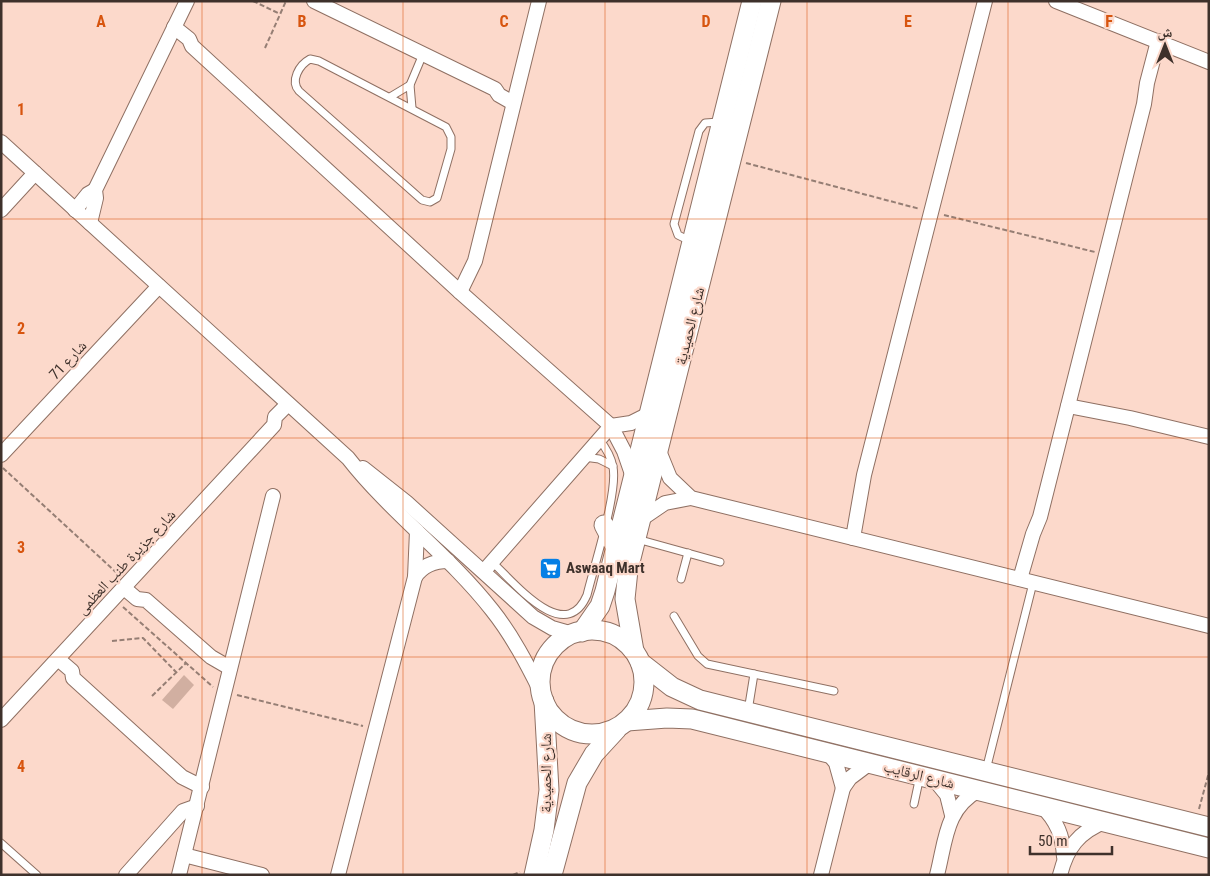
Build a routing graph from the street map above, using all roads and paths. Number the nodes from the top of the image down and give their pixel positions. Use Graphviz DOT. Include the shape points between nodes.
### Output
graph roads {
  1 [pos="187,1"];
  2 [pos="253,1"];
  3 [pos="286,1"];
  4 [pos="314,1"];
  5 [pos="540,1"];
  6 [pos="752,1"];
  7 [pos="771,1"];
  8 [pos="985,1"];
  9 [pos="1056,1"];
  10 [pos="280,14"];
  11 [pos="172,31"];
  12 [pos="1162,43"];
  13 [pos="265,48"];
  14 [pos="423,54"];
  15 [pos="1209,62"];
  16 [pos="410,85"];
  17 [pos="390,97"];
  18 [pos="514,98"];
  19 [pos="412,108"];
  20 [pos="1,142"];
  21 [pos="36,173"];
  22 [pos="95,190"];
  23 [pos="1,210"];
  24 [pos="75,210"];
  25 [pos="90,223"];
  26 [pos="159,286"];
  27 [pos="460,292"];
  28 [pos="1070,402"];
  29 [pos="292,407"];
  30 [pos="649,414"];
  31 [pos="611,426"];
  32 [pos="1209,437"];
  33 [pos="599,439"];
  34 [pos="659,452"];
  35 [pos="1,455"];
  36 [pos="584,457"];
  37 [pos="348,458"];
  38 [pos="1,466"];
  39 [pos="613,466"];
  40 [pos="633,478"];
  41 [pos="273,496"];
  42 [pos="691,498"];
  43 [pos="643,518"];
  44 [pos="604,525"];
  45 [pos="417,531"];
  46 [pos="849,537"];
  47 [pos="636,539"];
  48 [pos="616,548"];
  49 [pos="688,553"];
  50 [pos="448,561"];
  51 [pos="720,562"];
  52 [pos="488,567"];
  53 [pos="414,577"];
  54 [pos="681,579"];
  55 [pos="1028,581"];
  56 [pos="128,584"];
  57 [pos="114,599"];
  58 [pos="674,616"];
  59 [pos="1209,626"];
  60 [pos="578,633"];
  61 [pos="112,640"];
  62 [pos="637,657"];
  63 [pos="55,663"];
  64 [pos="186,663"];
  65 [pos="230,668"];
  66 [pos="176,672"];
  67 [pos="754,674"];
  68 [pos="834,691"];
  69 [pos="224,694"];
  70 [pos="152,696"];
  71 [pos="543,696"];
  72 [pos="748,712"];
  73 [pos="1,720"];
  74 [pos="623,723"];
  75 [pos="376,729"];
  76 [pos="828,753"];
  77 [pos="870,763"];
  78 [pos="986,771"];
  79 [pos="1209,772"];
  80 [pos="927,777"];
  81 [pos="202,787"];
  82 [pos="843,788"];
  83 [pos="980,790"];
  84 [pos="914,804"];
  85 [pos="1040,805"];
  86 [pos="197,806"];
  87 [pos="952,815"];
  88 [pos="1106,821"];
  89 [pos="1202,825"];
  90 [pos="1,843"];
  91 [pos="1209,848"];
  92 [pos="184,855"];
  93 [pos="1064,858"];
  94 [pos="37,875"];
  95 [pos="126,875"];
  96 [pos="179,875"];
  97 [pos="262,875"];
  98 [pos="338,875"];
  99 [pos="534,875"];
  100 [pos="552,875"];
  101 [pos="821,875"];
  102 [pos="937,875"];
  103 [pos="1060,875"];
  1 -- 11 [label="street"];
  2 -- 10 [label="path"];
  3 -- 10 [label="path"];
  4 -- 14 [label="street"];
  5 -- 18 [label="street"];
  6 -- 30 [label="street, شارع الحميدية"];
  7 -- 34 [label="street, شارع الحميدية"];
  8 -- 46 [label="street"];
  9 -- 12 [label="street"];
  10 -- 13 [label="path"];
  11 -- 22 [label="street"];
  11 -- 27 [label="street" via="184,46 192,46"];
  12 -- 15 [label="street"];
  12 -- 28 [label="street"];
  14 -- 16 [label="lane"];
  14 -- 18 [label="street" via="494,89 499,95"];
  16 -- 17 [label="lane"];
  16 -- 19 [label="lane"];
  17 -- 19 [label="lane"];
  17 -- 19 [label="lane" via="316,59 304,63 295,78 299,91 422,200 430,202 439,195 451,137 441,123"];
  18 -- 27 [label="street" via="475,261"];
  20 -- 21 [label="street"];
  21 -- 23 [label="street"];
  21 -- 24 [label="street"];
  22 -- 24 [label="street"];
  22 -- 25 [label="street"];
  24 -- 25 [label="street"];
  25 -- 26 [label="street"];
  26 -- 29 [label="street"];
  26 -- 35 [label="street, شارع 71"];
  27 -- 31 [label="street"];
  28 -- 32 [label="street"];
  28 -- 55 [label="street" via="1040,517"];
  29 -- 37 [label="street"];
  29 -- 56 [label="street, شارع جزيرة طنب العظمى" via="281,425 274,425"];
  30 -- 31 [label="street" via="631,423"];
  30 -- 40 [label="street, شارع الحميدية"];
  31 -- 33 [label="street"];
  31 -- 40 [label="street"];
  33 -- 36 [label="street"];
  33 -- 39 [label="lane"];
  34 -- 42 [label="street" via="670,478"];
  34 -- 43 [label="street, شارع الحميدية"];
  36 -- 39 [label="lane" via="599,459"];
  36 -- 52 [label="street"];
  37 -- 45 [label="street"];
  37 -- 52 [label="street"];
  38 -- 56 [label="path"];
  39 -- 44 [label="lane" via="613,486"];
  40 -- 48 [label="street, شارع الحميدية"];
  41 -- 65 [label="street"];
  42 -- 43 [label="street" via="665,503"];
  42 -- 46 [label="street"];
  43 -- 47 [label="street, شارع الحميدية"];
  44 -- 48 [label="street"];
  44 -- 52 [label="lane" via="587,595 581,606 571,613 559,615 542,609"];
  45 -- 50 [label="street"];
  45 -- 53 [label="street"];
  46 -- 55 [label="street"];
  47 -- 49 [label="lane"];
  47 -- 62 [label="street, شارع الحميدية" via="624,599"];
  48 -- 60 [label="street, شارع الحميدية" via="603,598"];
  49 -- 51 [label="lane"];
  49 -- 54 [label="lane"];
  50 -- 53 [label="street" via="426,566"];
  50 -- 71 [label="street" via="504,627"];
  52 -- 60 [label="street" via="532,617 552,628"];
  53 -- 75 [label="street"];
  55 -- 59 [label="street"];
  55 -- 78 [label="lane"];
  56 -- 57 [label="street, شارع جزيرة طنب العظمى"];
  56 -- 65 [label="street" via="137,599 146,600 211,657"];
  57 -- 63 [label="street, شارع جزيرة طنب العظمى"];
  57 -- 64 [label="path"];
  58 -- 67 [label="lane" via="702,661"];
  60 -- 62 [label="street" via="607,633 622,640"];
  60 -- 71 [label="street" via="558,644 547,657 541,674"];
  61 -- 66 [label="path" via="143,638"];
  62 -- 72 [label="street, شارع الرقايب" via="672,687 691,696"];
  62 -- 74 [label="street" via="644,680 642,698"];
  63 -- 73 [label="street, شارع جزيرة طنب العظمى"];
  63 -- 81 [label="street" via="67,678 73,678 182,777"];
  64 -- 66 [label="path"];
  64 -- 69 [label="path"];
  65 -- 69 [label="street"];
  66 -- 70 [label="path"];
  67 -- 68 [label="lane"];
  67 -- 72 [label="lane"];
  69 -- 75 [label="path"];
  69 -- 81 [label="street"];
  71 -- 74 [label="street" via="559,722 575,731 602,733"];
  71 -- 99 [label="street, شارع الحميدية" via="549,790"];
  72 -- 78 [label="street, شارع الرقايب"];
  74 -- 76 [label="street, شارع الرقايب" via="666,718 692,719"];
  74 -- 100 [label="street, شارع الحميدية" via="594,754 576,783"];
  75 -- 98 [label="street"];
  76 -- 77 [label="street, شارع الرقايب"];
  76 -- 82 [label="street" via="836,763"];
  77 -- 80 [label="street, شارع الرقايب"];
  77 -- 82 [label="street" via="850,778"];
  78 -- 89 [label="street, شارع الرقايب"];
  79 -- 89 [label="path"];
  80 -- 83 [label="street, شارع الرقايب"];
  80 -- 84 [label="lane"];
  80 -- 87 [label="street" via="947,795"];
  81 -- 86 [label="street"];
  82 -- 101 [label="street"];
  83 -- 85 [label="street, شارع الرقايب"];
  83 -- 87 [label="street" via="964,800"];
  85 -- 88 [label="street, شارع الرقايب"];
  85 -- 93 [label="street" via="1059,828 1064,842"];
  86 -- 92 [label="street"];
  86 -- 95 [label="street" via="183,811"];
  87 -- 102 [label="street"];
  88 -- 91 [label="street, شارع الرقايب"];
  88 -- 93 [label="street" via="1081,834"];
  90 -- 94 [label="lane"];
  92 -- 96 [label="street"];
  92 -- 97 [label="street"];
  93 -- 103 [label="street"];
}
